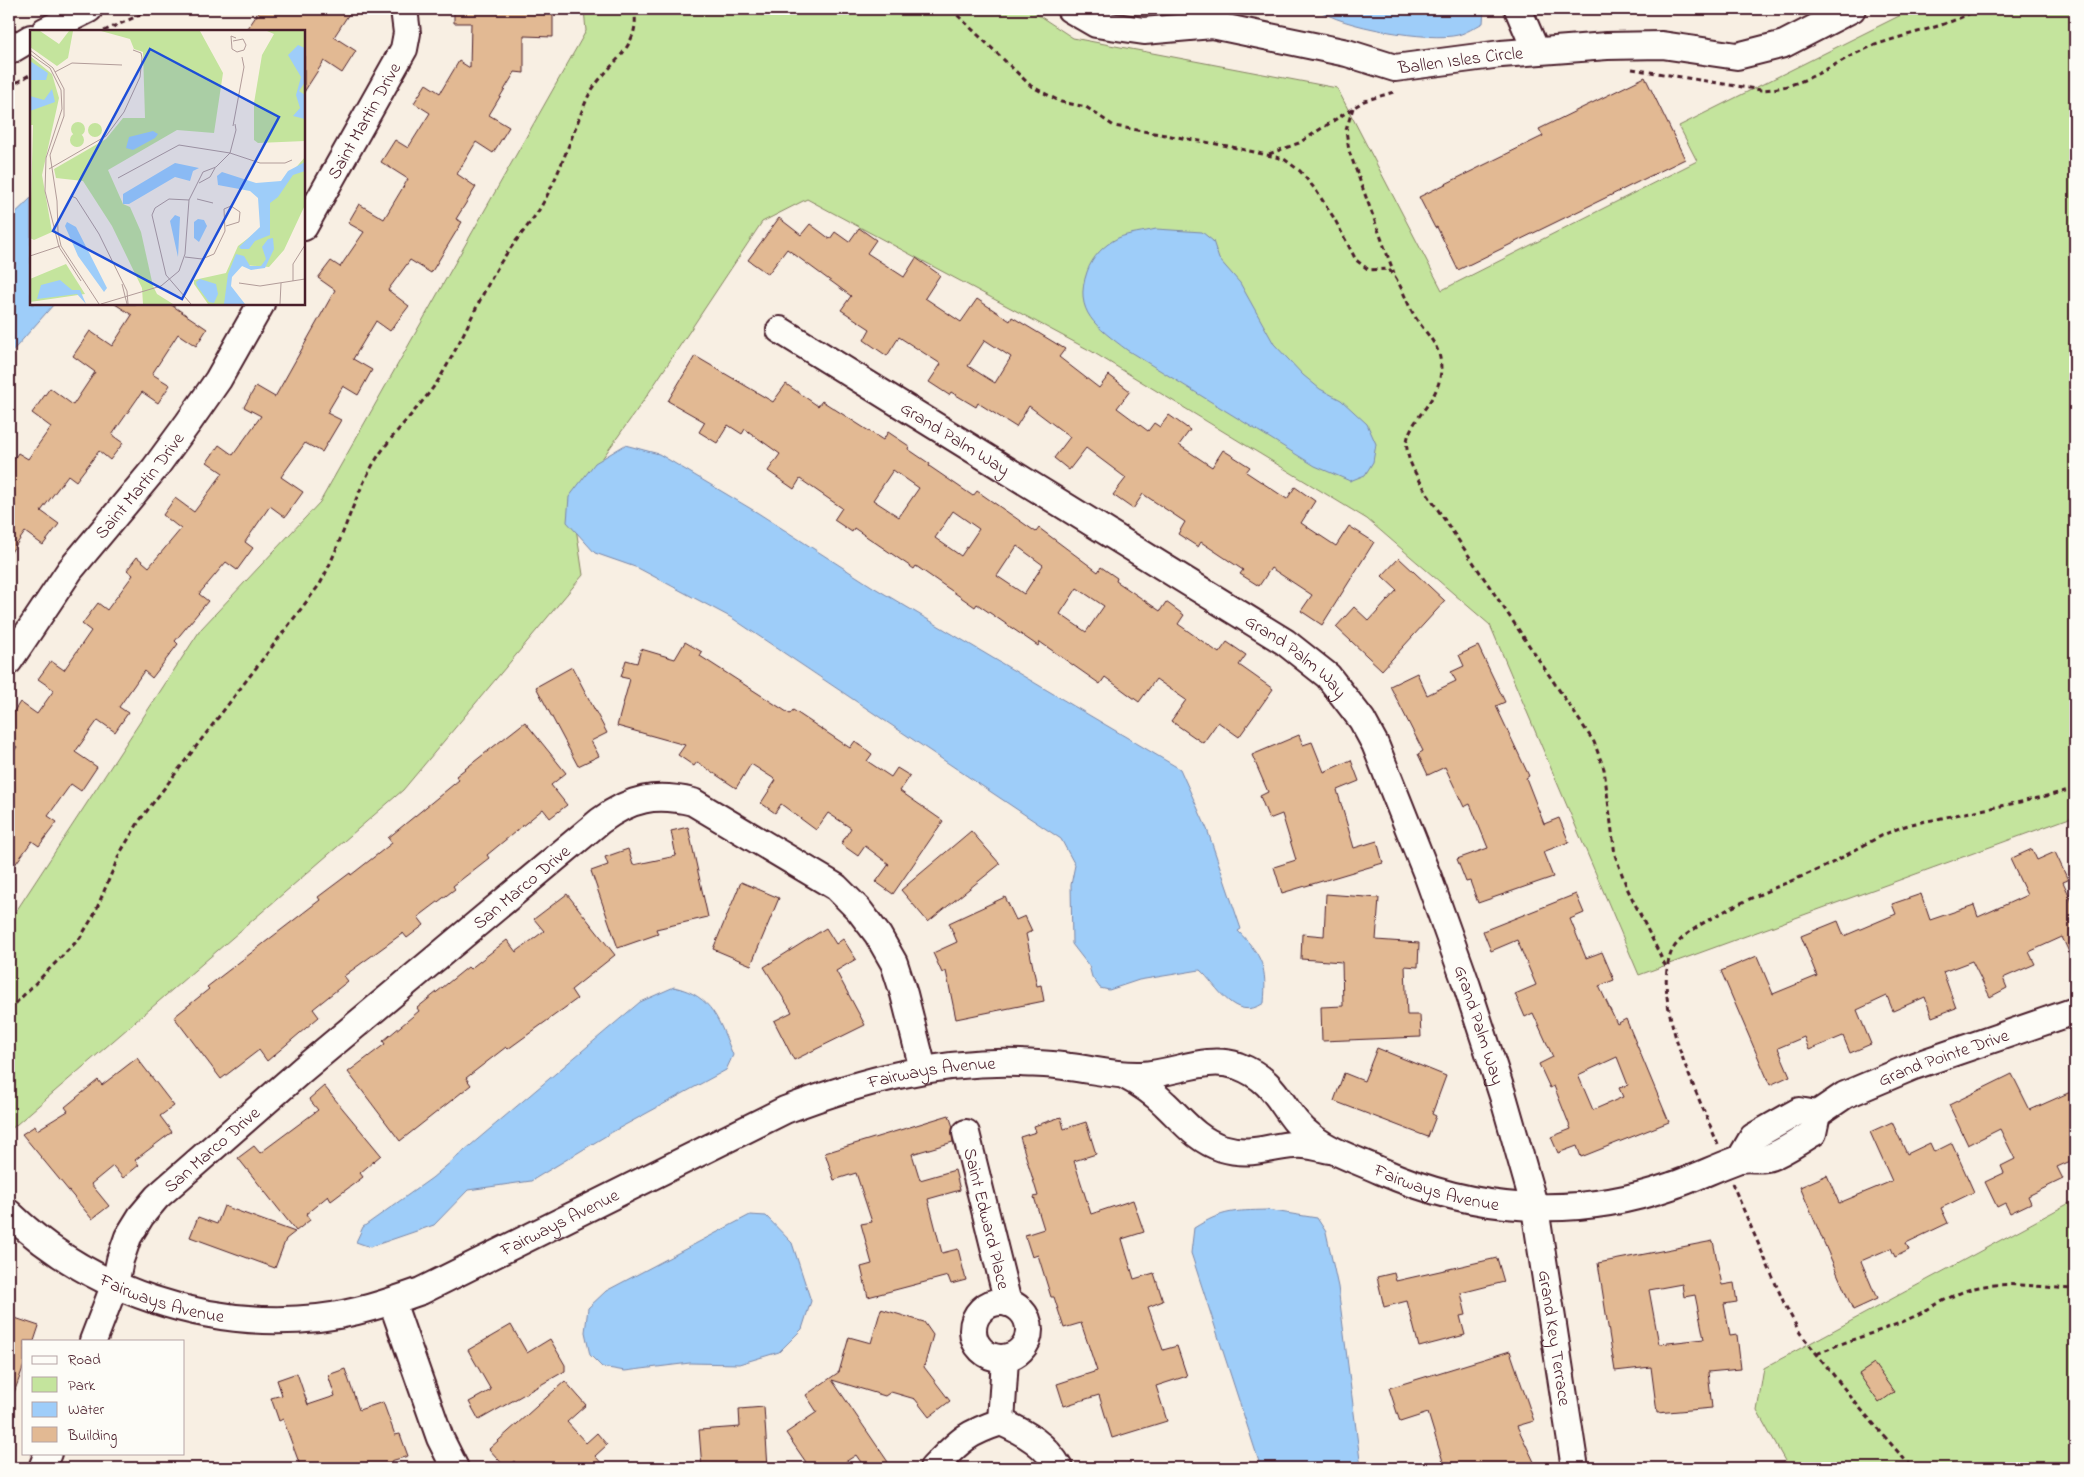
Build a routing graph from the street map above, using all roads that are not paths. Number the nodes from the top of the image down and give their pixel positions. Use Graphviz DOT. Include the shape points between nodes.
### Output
graph roads {
  1 [pos="89,9"];
  2 [pos="404,9"];
  3 [pos="1070,9"];
  4 [pos="1518,9"];
  5 [pos="1852,9"];
  6 [pos="48,30"];
  7 [pos="30,39"];
  8 [pos="1536,51"];
  9 [pos="9,52"];
  10 [pos="305,225"];
  11 [pos="260,305"];
  12 [pos="780,330"];
  13 [pos="9,661"];
  14 [pos="2075,1011"];
  15 [pos="923,1070"];
  16 [pos="1124,1075"];
  17 [pos="966,1133"];
  18 [pos="1343,1153"];
  19 [pos="1535,1208"];
  20 [pos="9,1213"];
  21 [pos="115,1284"];
  22 [pos="392,1302"];
  23 [pos="1008,1303"];
  24 [pos="93,1340"];
  25 [pos="1005,1359"];
  26 [pos="1001,1422"];
  27 [pos="48,1454"];
  28 [pos="42,1468"];
  29 [pos="455,1468"];
  30 [pos="933,1468"];
  31 [pos="1060,1468"];
  32 [pos="1575,1468"];
  1 -- 6 [label="street"];
  2 -- 10 [label="street, Saint Martin Drive" via="407,33 404,49"];
  3 -- 8 [label="street, Ballen Isles Circle" via="1096,24 1144,31 1212,25 1347,53 1396,68"];
  4 -- 8 [label="street"];
  5 -- 8 [label="street, Ballen Isles Circle" via="1784,44 1737,56 1662,45"];
  7 -- 9 [label="street"];
  11 -- 13 [label="street, Saint Martin Drive" via="218,380 188,423 70,570"];
  12 -- 19 [label="street, Grand Palm Way" via="1285,642 1328,676 1347,697 1375,744 1468,986"];
  14 -- 19 [label="street, Grand Pointe Drive" via="1914,1066 1845,1095 1817,1114 1798,1111 1752,1137 1733,1162 1668,1187 1614,1201"];
  15 -- 16 [label="street, Fairways Avenue" via="1019,1063"];
  15 -- 21 [label="street, San Marco Drive" via="894,963 859,910 836,887 693,802 660,798 634,802 616,809 600,821 458,938 156,1197 128,1237"];
  15 -- 22 [label="street, Fairways Avenue" via="839,1090 785,1110 421,1291"];
  16 -- 18 [label="street, Fairways Avenue" via="1148,1089 1204,1140 1222,1148 1245,1152 1310,1145"];
  16 -- 18 [label="street, Fairways Avenue" via="1161,1073 1214,1062 1235,1065 1268,1083 1312,1138"];
  17 -- 23 [label="street, Saint Edward Place"];
  18 -- 19 [label="street, Fairways Avenue" via="1419,1188 1466,1200"];
  19 -- 32 [label="street, Grand Key Terrace"];
  20 -- 21 [label="street, Fairways Avenue" via="59,1254"];
  21 -- 22 [label="street, Fairways Avenue" via="157,1301 202,1313 241,1318 319,1318"];
  21 -- 24 [label="street, San Marco Drive"];
  22 -- 29 [label="street" via="440,1438"];
  23 -- 25 [label="street, Saint Edward Place" via="1024,1314 1029,1332 1022,1350"];
  23 -- 25 [label="street, Saint Edward Place" via="988,1305 976,1317 973,1326 973,1335 981,1350"];
  25 -- 26 [label="street"];
  26 -- 30 [label="street" via="977,1430 958,1442"];
  26 -- 31 [label="street" via="1040,1444"];
  27 -- 28 [label="street"];
}
